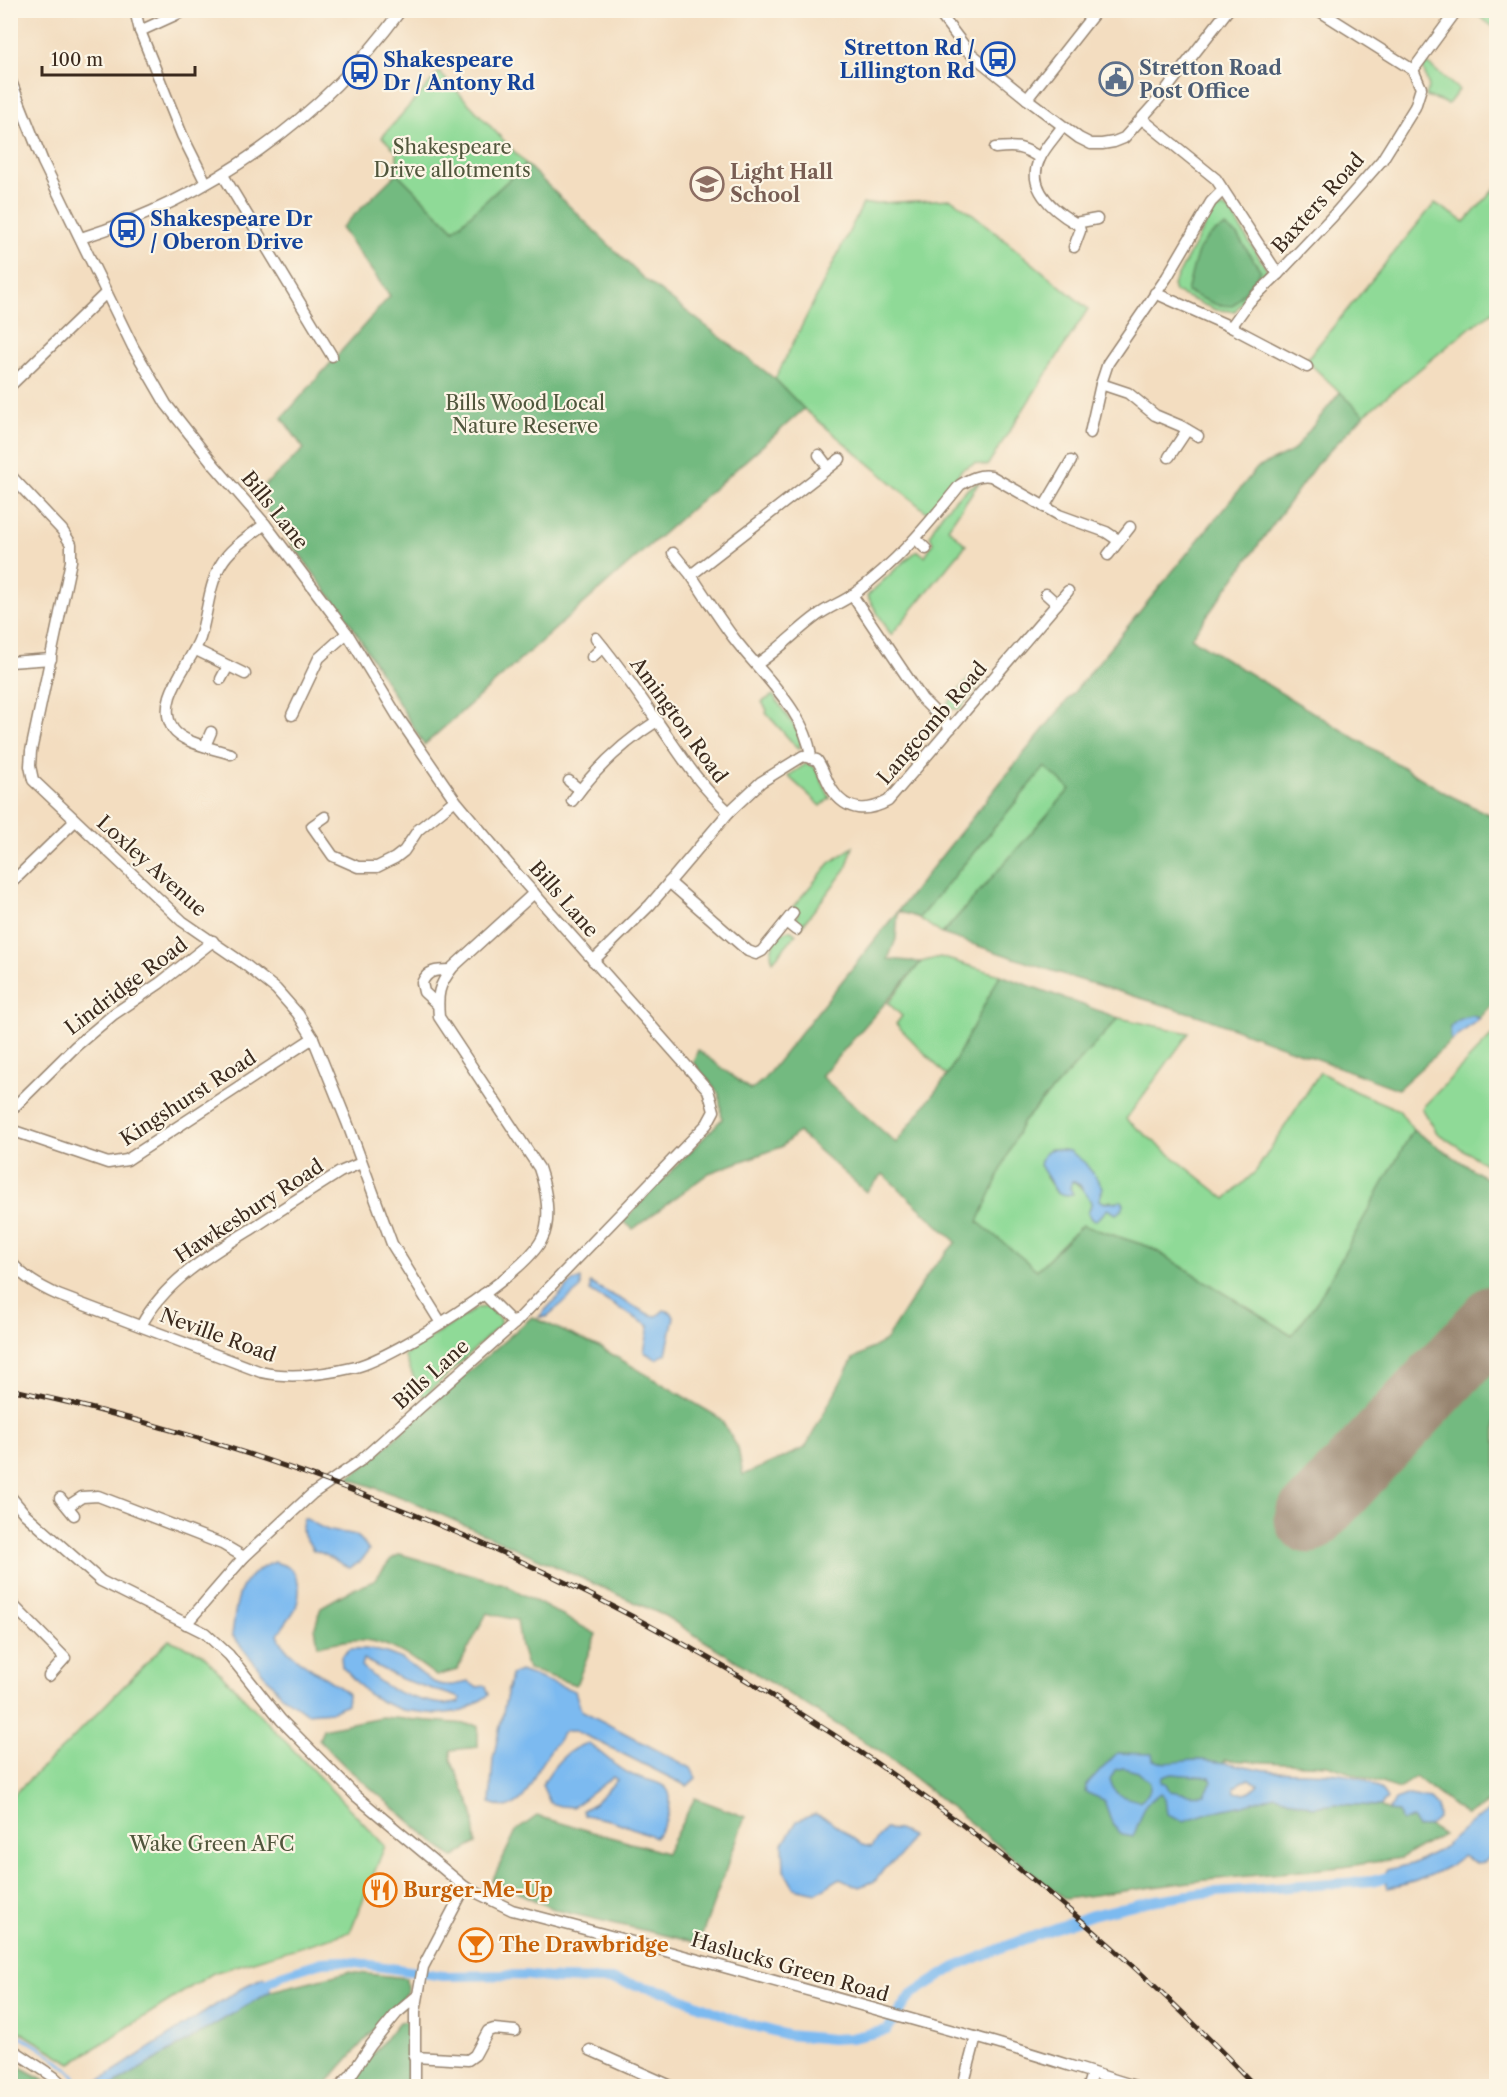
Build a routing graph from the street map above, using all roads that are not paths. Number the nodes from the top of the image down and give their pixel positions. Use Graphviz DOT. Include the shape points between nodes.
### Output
graph roads {
  1 [pos="135,10"];
  2 [pos="186,10"];
  3 [pos="401,10"];
  4 [pos="1097,10"];
  5 [pos="1228,10"];
  6 [pos="1318,10"];
  7 [pos="1457,10"];
  8 [pos="942,12"];
  9 [pos="140,30"];
  10 [pos="1413,70"];
  11 [pos="10,79"];
  12 [pos="1027,99"];
  13 [pos="1142,119"];
  14 [pos="1062,127"];
  15 [pos="995,148"];
  16 [pos="1040,158"];
  17 [pos="222,175"];
  18 [pos="206,183"];
  19 [pos="1223,190"];
  20 [pos="1097,219"];
  21 [pos="1078,223"];
  22 [pos="81,238"];
  23 [pos="1074,247"];
  24 [pos="1278,274"];
  25 [pos="106,293"];
  26 [pos="1155,293"];
  27 [pos="1231,327"];
  28 [pos="332,356"];
  29 [pos="1307,367"];
  30 [pos="1101,384"];
  31 [pos="10,386"];
  32 [pos="1187,430"];
  33 [pos="1090,434"];
  34 [pos="1198,436"];
  35 [pos="819,455"];
  36 [pos="1169,457"];
  37 [pos="840,459"];
  38 [pos="1071,460"];
  39 [pos="828,467"];
  40 [pos="10,475"];
  41 [pos="1044,507"];
  42 [pos="265,524"];
  43 [pos="1130,527"];
  44 [pos="916,539"];
  45 [pos="1118,540"];
  46 [pos="926,549"];
  47 [pos="673,553"];
  48 [pos="1108,555"];
  49 [pos="691,575"];
  50 [pos="1068,591"];
  51 [pos="1046,594"];
  52 [pos="852,595"];
  53 [pos="1057,604"];
  54 [pos="347,633"];
  55 [pos="196,650"];
  56 [pos="592,657"];
  57 [pos="51,659"];
  58 [pos="10,662"];
  59 [pos="757,664"];
  60 [pos="228,666"];
  61 [pos="245,674"];
  62 [pos="221,679"];
  63 [pos="292,715"];
  64 [pos="657,721"];
  65 [pos="951,728"];
  66 [pos="211,732"];
  67 [pos="205,746"];
  68 [pos="231,754"];
  69 [pos="811,757"];
  70 [pos="569,780"];
  71 [pos="580,790"];
  72 [pos="455,800"];
  73 [pos="572,801"];
  74 [pos="729,812"];
  75 [pos="325,817"];
  76 [pos="75,821"];
  77 [pos="669,882"];
  78 [pos="10,885"];
  79 [pos="534,893"];
  80 [pos="796,930"];
  81 [pos="213,941"];
  82 [pos="593,960"];
  83 [pos="450,970"];
  84 [pos="438,1005"];
  85 [pos="313,1038"];
  86 [pos="10,1111"];
  87 [pos="10,1128"];
  88 [pos="361,1162"];
  89 [pos="10,1261"];
  90 [pos="484,1293"];
  91 [pos="441,1323"];
  92 [pos="514,1323"];
  93 [pos="141,1326"];
  94 [pos="10,1496"];
  95 [pos="67,1506"];
  96 [pos="244,1557"];
  97 [pos="10,1602"];
  98 [pos="186,1624"];
  99 [pos="49,1676"];
  100 [pos="465,1887"];
  101 [pos="417,1996"];
  102 [pos="515,2031"];
  103 [pos="976,2037"];
  104 [pos="10,2048"];
  105 [pos="590,2050"];
  106 [pos="414,2057"];
  107 [pos="1092,2073"];
  108 [pos="64,2086"];
  109 [pos="340,2086"];
  110 [pos="415,2086"];
  111 [pos="671,2086"];
  112 [pos="963,2086"];
  113 [pos="1088,2086"];
  114 [pos="1136,2086"];
  1 -- 9 [label="street"];
  2 -- 9 [label="street"];
  3 -- 17 [label="street" via="330,93 287,131"];
  4 -- 12 [label="street"];
  5 -- 13 [label="street"];
  6 -- 10 [label="street"];
  7 -- 10 [label="street"];
  8 -- 12 [label="street" via="968,51"];
  9 -- 18 [label="street" via="182,135"];
  10 -- 24 [label="street, Baxters Road" via="1421,88 1415,107 1382,160"];
  11 -- 22 [label="street, Bills Lane" via="30,133"];
  12 -- 14 [label="street"];
  13 -- 14 [label="street" via="1124,138 1102,144 1090,144"];
  13 -- 19 [label="street, Baxters Road" via="1216,179"];
  14 -- 16 [label="street"];
  15 -- 16 [label="street" via="1025,148"];
  16 -- 21 [label="street" via="1035,172 1047,202 1056,212"];
  17 -- 18 [label="street"];
  17 -- 28 [label="street"];
  18 -- 22 [label="street" via="122,225"];
  19 -- 24 [label="street, Baxters Road"];
  19 -- 26 [label="street" via="1211,202"];
  20 -- 21 [label="street"];
  21 -- 23 [label="street" via="1080,231"];
  22 -- 25 [label="street, Bills Lane"];
  24 -- 27 [label="street" via="1249,302"];
  25 -- 31 [label="street"];
  25 -- 42 [label="street, Bills Lane" via="166,404"];
  26 -- 27 [label="street"];
  26 -- 30 [label="street" via="1108,363"];
  27 -- 29 [label="street"];
  30 -- 32 [label="street" via="1128,393 1155,415"];
  30 -- 33 [label="street"];
  32 -- 34 [label="street"];
  32 -- 36 [label="street"];
  35 -- 39 [label="street"];
  37 -- 39 [label="street"];
  38 -- 41 [label="street"];
  39 -- 49 [label="street"];
  40 -- 57 [label="street, Loxley Avenue" via="71,544"];
  41 -- 44 [label="street" via="983,475 960,485"];
  41 -- 45 [label="street"];
  42 -- 54 [label="street, Bills Lane"];
  42 -- 55 [label="street" via="234,548 221,564 210,590"];
  43 -- 45 [label="street"];
  44 -- 46 [label="street"];
  44 -- 52 [label="street"];
  45 -- 48 [label="street"];
  47 -- 49 [label="street, Langcomb Road"];
  49 -- 59 [label="street, Langcomb Road"];
  50 -- 53 [label="street, Langcomb Road"];
  51 -- 53 [label="street"];
  52 -- 59 [label="street" via="817,616"];
  52 -- 65 [label="street" via="922,699"];
  53 -- 65 [label="street, Langcomb Road"];
  54 -- 63 [label="street" via="319,658"];
  54 -- 72 [label="street, Bills Lane"];
  55 -- 60 [label="street"];
  55 -- 67 [label="street" via="174,682 168,708 174,731"];
  56 -- 64 [label="street, Amington Road" via="600,642"];
  57 -- 58 [label="street"];
  57 -- 76 [label="street, Loxley Avenue" via="30,766 33,780"];
  59 -- 69 [label="street, Langcomb Road" via="803,730"];
  60 -- 61 [label="street"];
  60 -- 62 [label="street"];
  64 -- 71 [label="street" via="630,740"];
  64 -- 74 [label="street, Amington Road" via="690,771"];
  65 -- 69 [label="street, Langcomb Road" via="888,801 874,809 851,807 840,800 817,760"];
  66 -- 67 [label="street"];
  67 -- 68 [label="street"];
  69 -- 74 [label="street" via="803,756 761,782"];
  70 -- 71 [label="street"];
  71 -- 73 [label="street"];
  72 -- 75 [label="street" via="418,830 395,858 377,867 358,867 333,856 312,826"];
  72 -- 79 [label="street, Bills Lane"];
  74 -- 77 [label="street"];
  76 -- 78 [label="street"];
  76 -- 81 [label="street, Loxley Avenue" via="182,921"];
  77 -- 80 [label="street" via="748,951 762,951 789,918"];
  77 -- 82 [label="street"];
  79 -- 82 [label="street, Bills Lane"];
  79 -- 83 [label="street, Neville Road"];
  81 -- 85 [label="street, Loxley Avenue" via="276,989"];
  81 -- 86 [label="street, Lindridge Road" via="114,1014"];
  82 -- 92 [label="street, Bills Lane" via="708,1090 714,1111 707,1124"];
  83 -- 84 [label="street, Neville Road" via="441,981"];
  83 -- 84 [label="street, Neville Road" via="430,972 422,983 424,992"];
  84 -- 90 [label="street, Neville Road" via="439,1017 539,1168 545,1186 543,1239 527,1260"];
  85 -- 87 [label="street, Kingshurst Road" via="117,1163 98,1160"];
  85 -- 88 [label="street, Loxley Avenue"];
  88 -- 91 [label="street, Loxley Avenue" via="392,1244"];
  88 -- 93 [label="street, Hawkesbury Road" via="204,1258 172,1284 150,1308"];
  89 -- 93 [label="street, Neville Road" via="38,1286"];
  90 -- 91 [label="street, Neville Road"];
  90 -- 92 [label="street"];
  91 -- 93 [label="street, Neville Road" via="355,1367 290,1377 261,1372"];
  92 -- 96 [label="street, Bills Lane" via="360,1461 312,1494"];
  94 -- 98 [label="street, Haslucks Green Road" via="101,1581"];
  95 -- 96 [label="street" via="82,1497 98,1496 222,1544"];
  96 -- 98 [label="street, Bills Lane"];
  97 -- 99 [label="street" via="64,1658"];
  98 -- 100 [label="street, Haslucks Green Road" via="205,1633 229,1655 281,1720 356,1796"];
  100 -- 101 [label="street" via="422,1974"];
  100 -- 103 [label="street, Haslucks Green Road" via="512,1910"];
  101 -- 106 [label="street"];
  101 -- 109 [label="street" via="397,2013"];
  102 -- 106 [label="street" via="488,2031 468,2060"];
  103 -- 107 [label="street, Haslucks Green Road"];
  103 -- 112 [label="street"];
  104 -- 108 [label="street"];
  105 -- 111 [label="street"];
  106 -- 110 [label="street"];
  107 -- 113 [label="street"];
  107 -- 114 [label="street, Haslucks Green Road"];
}
